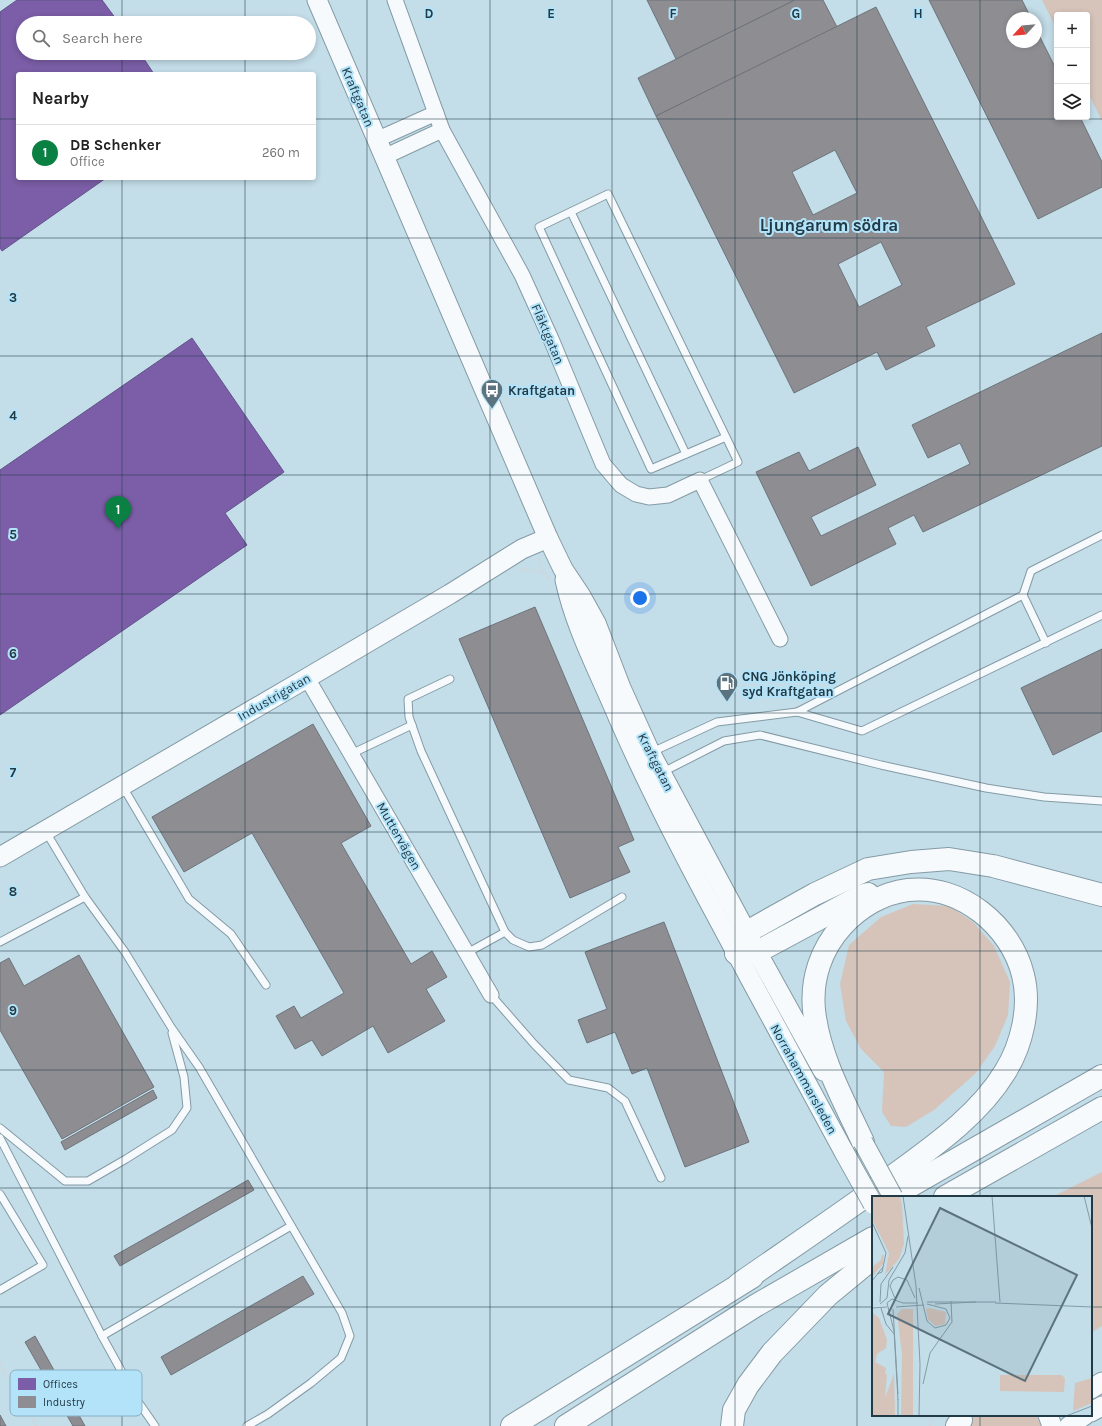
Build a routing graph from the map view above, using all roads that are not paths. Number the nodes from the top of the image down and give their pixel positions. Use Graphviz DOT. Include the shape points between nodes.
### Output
graph roads {
  1 [pos="317,0"];
  2 [pos="395,0"];
  3 [pos="436,113"];
  4 [pos="442,130"];
  5 [pos="376,140"];
  6 [pos="384,157"];
  7 [pos="571,212"];
  8 [pos="726,437"];
  9 [pos="686,454"];
  10 [pos="700,480"];
  11 [pos="1102,536"];
  12 [pos="548,538"];
  13 [pos="563,569"];
  14 [pos="1023,595"];
  15 [pos="1102,615"];
  16 [pos="780,639"];
  17 [pos="1046,643"];
  18 [pos="307,678"];
  19 [pos="450,679"];
  20 [pos="797,712"];
  21 [pos="412,726"];
  22 [pos="650,752"];
  23 [pos="351,754"];
  24 [pos="640,768"];
  25 [pos="661,773"];
  26 [pos="122,785"];
  27 [pos="1102,801"];
  28 [pos="45,830"];
  29 [pos="0,857"];
  30 [pos="908,890"];
  31 [pos="1102,895"];
  32 [pos="85,897"];
  33 [pos="622,897"];
  34 [pos="506,932"];
  35 [pos="747,932"];
  36 [pos="0,942"];
  37 [pos="467,953"];
  38 [pos="746,953"];
  39 [pos="266,985"];
  40 [pos="491,994"];
  41 [pos="170,1027"];
  42 [pos="1102,1076"];
  43 [pos="1102,1108"];
  44 [pos="0,1128"];
  45 [pos="0,1138"];
  46 [pos="1043,1141"];
  47 [pos="854,1147"];
  48 [pos="660,1178"];
  49 [pos="0,1194"];
  50 [pos="891,1196"];
  51 [pos="894,1196"];
  52 [pos="947,1196"];
  53 [pos="963,1196"];
  54 [pos="872,1201"];
  55 [pos="872,1208"];
  56 [pos="291,1226"];
  57 [pos="872,1239"];
  58 [pos="872,1259"];
  59 [pos="739,1284"];
  60 [pos="0,1290"];
  61 [pos="102,1336"];
  62 [pos="1102,1369"];
  63 [pos="121,1370"];
  64 [pos="1092,1373"];
  65 [pos="1102,1382"];
  66 [pos="1092,1388"];
  67 [pos="1102,1406"];
  68 [pos="142,1407"];
  69 [pos="1092,1411"];
  70 [pos="1048,1416"];
  71 [pos="1084,1416"];
  72 [pos="156,1426"];
  73 [pos="247,1426"];
  74 [pos="512,1426"];
  75 [pos="566,1426"];
  76 [pos="732,1426"];
  77 [pos="1052,1426"];
  78 [pos="1069,1426"];
  1 -- 5 [label="street, Kraftgatan"];
  2 -- 3 [label="street, Fläktgatan"];
  3 -- 4 [label="street, Fläktgatan"];
  3 -- 5 [label="street"];
  4 -- 6 [label="street"];
  4 -- 10 [label="street, Fläktgatan" via="522,275 603,464 621,485 636,494 649,497 668,495"];
  5 -- 6 [label="street, Kraftgatan"];
  6 -- 12 [label="street, Kraftgatan"];
  7 -- 8 [label="lane" via="608,194"];
  7 -- 9 [label="lane"];
  7 -- 9 [label="lane" via="539,227 651,469"];
  8 -- 9 [label="lane"];
  8 -- 10 [label="lane" via="738,462"];
  10 -- 16 [label="street"];
  11 -- 14 [label="lane" via="1031,571"];
  12 -- 13 [label="street, Kraftgatan"];
  12 -- 18 [label="street, Industrigatan" via="522,550"];
  13 -- 22 [label="street, Kraftgatan" via="596,624"];
  13 -- 24 [label="street, Kraftgatan" via="570,602"];
  14 -- 17 [label="lane"];
  14 -- 20 [label="lane"];
  15 -- 17 [label="lane"];
  17 -- 20 [label="lane" via="862,731"];
  18 -- 23 [label="street, Muttervägen"];
  18 -- 26 [label="street, Industrigatan"];
  19 -- 21 [label="lane" via="408,699"];
  20 -- 22 [label="lane" via="717,722"];
  21 -- 23 [label="lane"];
  21 -- 34 [label="lane" via="421,751"];
  22 -- 24 [label="lane"];
  22 -- 25 [label="street, Kraftgatan"];
  23 -- 37 [label="street, Muttervägen"];
  24 -- 25 [label="lane"];
  24 -- 38 [label="street, Kraftgatan" via="658,805"];
  25 -- 27 [label="lane" via="724,741 760,735 986,788 1044,797"];
  25 -- 35 [label="street, Kraftgatan"];
  26 -- 28 [label="street, Industrigatan"];
  26 -- 39 [label="lane" via="189,899 231,934"];
  28 -- 29 [label="street, Industrigatan"];
  28 -- 32 [label="lane"];
  30 -- 38 [label="highway" via="886,890 861,896"];
  30 -- 47 [label="highway" via="882,897 863,907 844,924 832,937 820,959 814,984 814,1011 822,1048 836,1084"];
  30 -- 59 [label="highway" via="928,890 956,896 982,912 1003,932 1015,953 1023,976 1026,1006 1020,1040 1006,1071 982,1103 945,1137"];
  31 -- 35 [label="highway" via="993,866 949,859 911,862 868,869 815,894"];
  32 -- 36 [label="lane"];
  32 -- 41 [label="lane" via="126,952"];
  33 -- 34 [label="lane" via="542,945 529,947 513,940"];
  34 -- 37 [label="lane"];
  35 -- 38 [label="highway"];
  37 -- 40 [label="street, Muttervägen"];
  38 -- 47 [label="street, Norrahammarsleden"];
  40 -- 48 [label="lane" via="569,1080 608,1088 625,1101"];
  41 -- 44 [label="lane" via="184,1077 187,1108 172,1130 126,1159 88,1181 65,1181"];
  41 -- 56 [label="lane" via="198,1067"];
  42 -- 51 [label="highway"];
  43 -- 46 [label="highway"];
  45 -- 61 [label="lane"];
  46 -- 52 [label="highway"];
  46 -- 53 [label="highway"];
  47 -- 50 [label="street, Norrahammarsleden, bridge"];
  47 -- 54 [label="street, Norrahammarsleden, bridge"];
  49 -- 60 [label="lane" via="43,1265"];
  55 -- 59 [label="highway"];
  56 -- 61 [label="lane"];
  56 -- 73 [label="lane" via="342,1313 350,1336 341,1358 311,1383"];
  57 -- 75 [label="highway" via="755,1306"];
  58 -- 76 [label="highway" via="828,1295 772,1353 748,1385 734,1410"];
  59 -- 74 [label="highway"];
  61 -- 63 [label="lane"];
  62 -- 64 [label="street"];
  65 -- 66 [label="street"];
  67 -- 69 [label="street"];
  68 -- 72 [label="lane"];
  70 -- 77 [label="street"];
  71 -- 78 [label="street"];
}
